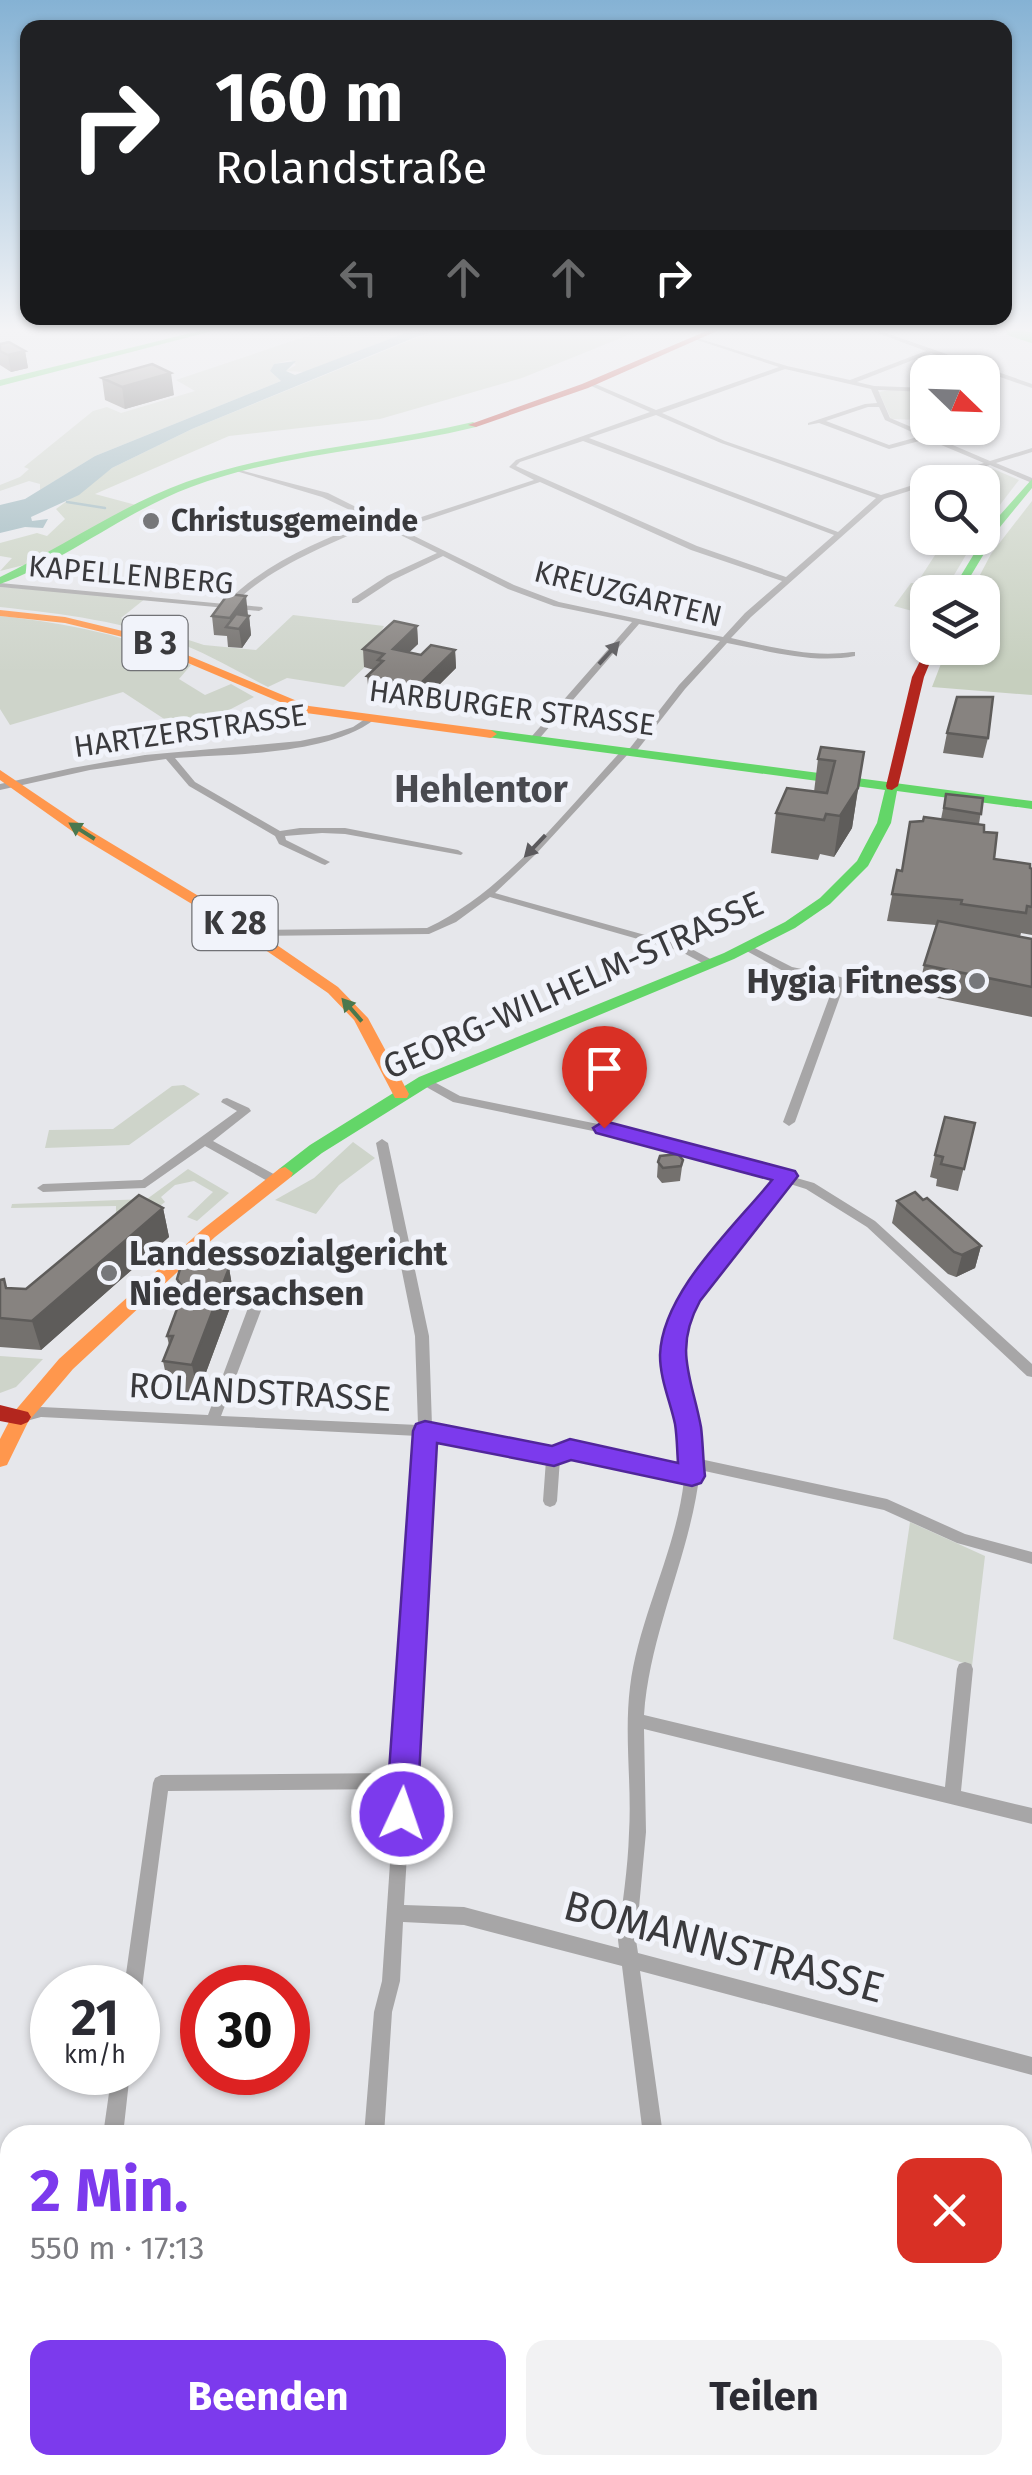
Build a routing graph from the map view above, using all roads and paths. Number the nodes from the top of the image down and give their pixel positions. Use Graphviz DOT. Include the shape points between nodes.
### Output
graph roads {
  1 [pos="391,442"];
  2 [pos="569,442"];
  3 [pos="594,442"];
  4 [pos="728,442"];
  5 [pos="878,442"];
  6 [pos="906,442"];
  7 [pos="944,445"];
  8 [pos="1032,450"];
  9 [pos="988,464"];
  10 [pos="238,470"];
  11 [pos="540,480"];
  12 [pos="1032,482"];
  13 [pos="881,497"];
  14 [pos="373,522"];
  15 [pos="396,528"];
  16 [pos="838,534"];
  17 [pos="443,553"];
  18 [pos="966,575"];
  19 [pos="788,580"];
  20 [pos="0,583"];
  21 [pos="354,601"];
  22 [pos="227,606"];
  23 [pos="259,609"];
  24 [pos="0,613"];
  25 [pos="637,621"];
  26 [pos="724,641"];
  27 [pos="852,654"];
  28 [pos="923,665"];
  29 [pos="370,718"];
  30 [pos="534,738"];
  31 [pos="629,750"];
  32 [pos="168,756"];
  33 [pos="892,786"];
  34 [pos="8,788"];
  35 [pos="1032,805"];
  36 [pos="279,834"];
  37 [pos="458,853"];
  38 [pos="324,862"];
  39 [pos="488,894"];
  40 [pos="250,933"];
  41 [pos="747,947"];
  42 [pos="710,963"];
  43 [pos="425,1081"];
  44 [pos="401,1094"];
  45 [pos="227,1102"];
  46 [pos="789,1122"];
  47 [pos="204,1142"];
  48 [pos="382,1143"];
  49 [pos="787,1176"];
  50 [pos="275,1180"];
  51 [pos="42,1188"];
  52 [pos="255,1308"];
  53 [pos="1032,1372"];
  54 [pos="0,1412"];
  55 [pos="21,1418"];
  56 [pos="213,1418"];
  57 [pos="425,1431"];
  58 [pos="554,1456"];
  59 [pos="0,1459"];
  60 [pos="693,1469"];
  61 [pos="550,1501"];
  62 [pos="1032,1558"];
  63 [pos="964,1669"];
  64 [pos="636,1720"];
  65 [pos="404,1781"];
  66 [pos="952,1796"];
  67 [pos="1032,1816"];
  68 [pos="396,1913"];
  69 [pos="629,1961"];
  70 [pos="136,1965"];
  71 [pos="1032,2066"];
  72 [pos="118,2095"];
  73 [pos="114,2125"];
  74 [pos="375,2125"];
  75 [pos="652,2125"];
  1 -- 10 [label="main road"];
  2 -- 11 [label="street" via="512,467"];
  3 -- 16 [label="street"];
  4 -- 13 [label="street"];
  5 -- 6 [label="street"];
  7 -- 9 [label="street"];
  8 -- 9 [label="street"];
  9 -- 12 [label="street"];
  9 -- 13 [label="street"];
  10 -- 14 [label="street, KREUZGARTEN" via="316,491"];
  10 -- 20 [label="main road" via="166,494"];
  11 -- 15 [label="street"];
  11 -- 19 [label="street" via="694,548"];
  12 -- 18 [label="main road"];
  13 -- 16 [label="street"];
  14 -- 15 [label="street, KREUZGARTEN"];
  14 -- 22 [label="street" via="278,565"];
  15 -- 17 [label="street, KREUZGARTEN"];
  16 -- 19 [label="street"];
  17 -- 21 [label="street"];
  17 -- 25 [label="street, KREUZGARTEN" via="523,592"];
  19 -- 26 [label="street"];
  20 -- 22 [label="street, KAPELLENBERG"];
  22 -- 23 [label="street, KAPELLENBERG"];
  24 -- 29 [label="main road, HARBURGER STRASSE / B 3" via="113,630 176,651 287,704"];
  25 -- 26 [label="street, KREUZGARTEN"];
  30 -- 25 [label="street, one-way"];
  26 -- 27 [label="street, KREUZGARTEN"];
  26 -- 31 [label="street"];
  28 -- 33 [label="main road, GEORG-WILHELM-STRASSE"];
  29 -- 30 [label="main road, HARBURGER STRASSE / B 3"];
  29 -- 32 [label="street, HARTZERSTRASSE" via="359,730 340,734"];
  30 -- 31 [label="main road, HARBURGER STRASSE / B 3"];
  31 -- 33 [label="main road, HARBURGER STRASSE / B 3"];
  31 -- 39 [label="street, one-way"];
  32 -- 34 [label="street, HARTZERSTRASSE"];
  32 -- 36 [label="street" via="192,784"];
  33 -- 35 [label="main road, HARBURGER STRASSE / B 3"];
  33 -- 41 [label="main road, GEORG-WILHELM-STRASSE" via="872,849 848,880 808,913"];
  40 -- 34 [label="main road, K 28, one-way"];
  36 -- 37 [label="street" via="363,835"];
  36 -- 38 [label="street" via="282,842"];
  39 -- 40 [label="street" via="459,919 428,932"];
  39 -- 42 [label="street" via="684,949"];
  44 -- 40 [label="main road, K 28, one-way" via="349,1005"];
  41 -- 42 [label="main road, GEORG-WILHELM-STRASSE"];
  41 -- 46 [label="street" via="790,970 841,980"];
  42 -- 43 [label="main road, GEORG-WILHELM-STRASSE"];
  43 -- 44 [label="main road, GEORG-WILHELM-STRASSE"];
  43 -- 49 [label="street" via="457,1099 657,1140"];
  44 -- 50 [label="main road, GEORG-WILHELM-STRASSE"];
  45 -- 47 [label="street" via="244,1111"];
  47 -- 50 [label="street"];
  47 -- 51 [label="street" via="145,1184"];
  48 -- 57 [label="street" via="422,1336"];
  49 -- 53 [label="street" via="862,1217"];
  49 -- 60 [label="street" via="677,1320 672,1356"];
  50 -- 55 [label="main road, GEORG-WILHELM-STRASSE" via="139,1295"];
  52 -- 56 [label="street"];
  54 -- 55 [label="main road"];
  55 -- 56 [label="street, ROLANDSTRASSE" via="41,1412"];
  55 -- 59 [label="main road, GEORG-WILHELM-STRASSE"];
  56 -- 57 [label="street, ROLANDSTRASSE"];
  57 -- 58 [label="street, ROLANDSTRASSE"];
  57 -- 65 [label="street"];
  58 -- 60 [label="street, ROLANDSTRASSE" via="570,1449"];
  58 -- 61 [label="street"];
  60 -- 62 [label="street, ROLANDSTRASSE" via="887,1504 962,1540"];
  60 -- 64 [label="street" via="645,1638"];
  63 -- 66 [label="street"];
  64 -- 66 [label="street"];
  64 -- 69 [label="street" via="638,1832"];
  65 -- 68 [label="street"];
  65 -- 70 [label="street" via="161,1783"];
  66 -- 67 [label="street"];
  68 -- 69 [label="street, BOMANNSTRASSE" via="464,1916"];
  68 -- 74 [label="street"];
  69 -- 71 [label="street, BOMANNSTRASSE"];
  69 -- 75 [label="street"];
  72 -- 73 [label="street"];
}
